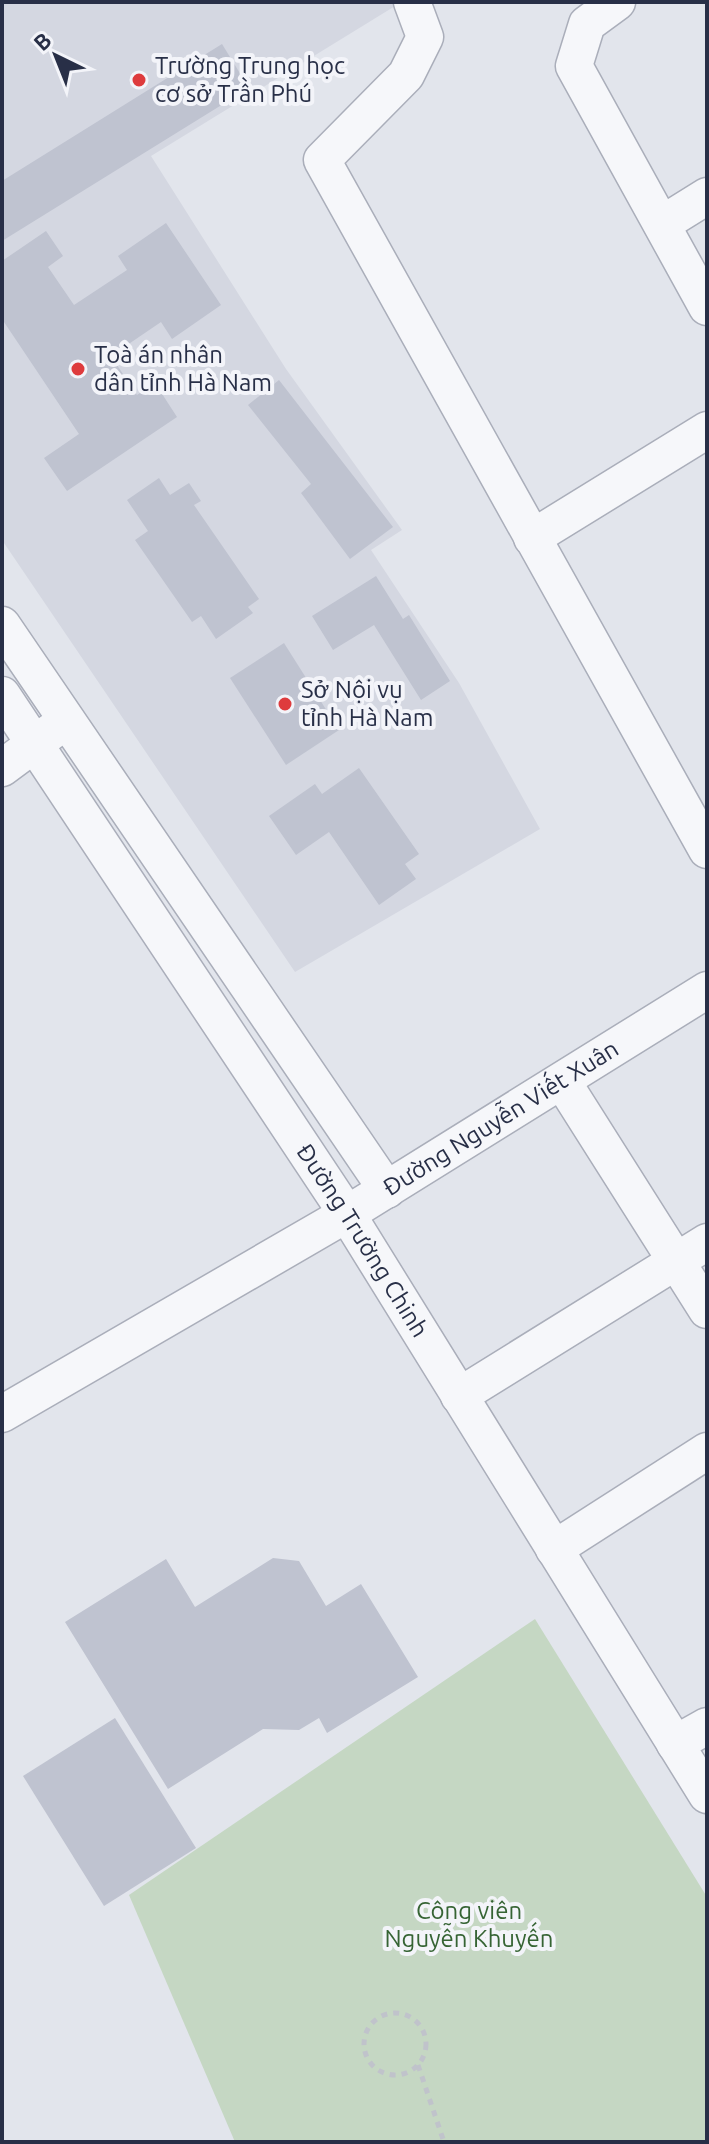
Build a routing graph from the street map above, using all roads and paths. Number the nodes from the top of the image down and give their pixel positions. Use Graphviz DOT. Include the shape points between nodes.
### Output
graph roads {
  1 [pos="412,2"];
  2 [pos="617,2"];
  3 [pos="707,196"];
  4 [pos="662,224"];
  5 [pos="707,307"];
  6 [pos="707,430"];
  7 [pos="532,538"];
  8 [pos="2,625"];
  9 [pos="2,695"];
  10 [pos="67,720"];
  11 [pos="34,744"];
  12 [pos="2,768"];
  13 [pos="707,850"];
  14 [pos="223,949"];
  15 [pos="187,973"];
  16 [pos="707,990"];
  17 [pos="562,1081"];
  18 [pos="387,1190"];
  19 [pos="347,1214"];
  20 [pos="707,1242"];
  21 [pos="676,1262"];
  22 [pos="707,1310"];
  23 [pos="459,1396"];
  24 [pos="2,1414"];
  25 [pos="707,1451"];
  26 [pos="554,1549"];
  27 [pos="707,1726"];
  28 [pos="675,1744"];
  29 [pos="707,1795"];
  30 [pos="418,2065"];
  31 [pos="444,2142"];
  1 -- 7 [label="street" via="425,37 406,75 322,160"];
  2 -- 4 [label="street" via="587,24 574,66"];
  3 -- 4 [label="street"];
  4 -- 5 [label="street"];
  6 -- 7 [label="street"];
  7 -- 13 [label="street"];
  8 -- 10 [label="street, Đường Trường Chinh"];
  9 -- 11 [label="street, Đường Trường Chinh"];
  10 -- 11 [label="street"];
  10 -- 14 [label="street, Đường Trường Chinh"];
  11 -- 12 [label="street"];
  11 -- 15 [label="street, Đường Trường Chinh"];
  14 -- 15 [label="street"];
  14 -- 18 [label="street, Đường Trường Chinh"];
  15 -- 19 [label="street, Đường Trường Chinh"];
  16 -- 17 [label="street, Đường Nguyễn Viết Xuân"];
  17 -- 18 [label="street, Đường Nguyễn Viết Xuân"];
  17 -- 21 [label="street"];
  18 -- 19 [label="street, Đường Nguyễn Viết Xuân"];
  19 -- 23 [label="street, Đường Trường Chinh"];
  19 -- 24 [label="street, Đường Nguyễn Viết Xuân"];
  20 -- 21 [label="street"];
  21 -- 22 [label="street"];
  21 -- 23 [label="street"];
  23 -- 26 [label="street, Đường Trường Chinh"];
  25 -- 26 [label="street"];
  26 -- 28 [label="street, Đường Trường Chinh"];
  27 -- 28 [label="street"];
  28 -- 29 [label="street, Đường Trường Chinh"];
  30 -- 30 [label="path" via="399,2075 370,2064 363,2044 378,2017 397,2012 416,2020 426,2037"];
  30 -- 31 [label="path"];
}
